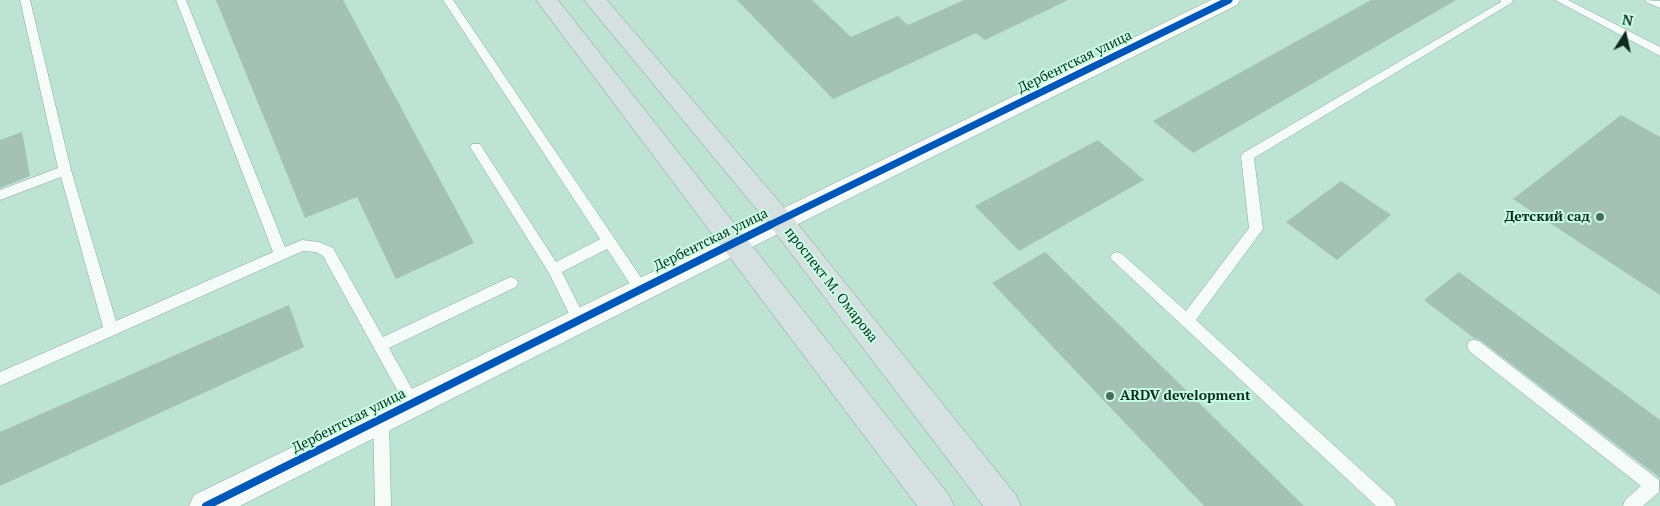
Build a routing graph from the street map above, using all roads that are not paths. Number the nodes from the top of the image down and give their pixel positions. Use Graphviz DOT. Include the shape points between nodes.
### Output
graph roads {
  1 [pos="25,0"];
  2 [pos="181,0"];
  3 [pos="448,0"];
  4 [pos="547,0"];
  5 [pos="595,0"];
  6 [pos="1229,0"];
  7 [pos="1560,0"];
  8 [pos="1650,0"];
  9 [pos="1508,1"];
  10 [pos="1660,5"];
  11 [pos="1660,52"];
  12 [pos="476,148"];
  13 [pos="65,170"];
  14 [pos="0,195"];
  15 [pos="780,220"];
  16 [pos="609,241"];
  17 [pos="736,242"];
  18 [pos="281,255"];
  19 [pos="1117,258"];
  20 [pos="554,270"];
  21 [pos="511,283"];
  22 [pos="641,289"];
  23 [pos="579,320"];
  24 [pos="1187,321"];
  25 [pos="110,330"];
  26 [pos="380,345"];
  27 [pos="1474,346"];
  28 [pos="0,379"];
  29 [pos="412,403"];
  30 [pos="381,418"];
  31 [pos="206,506"];
  32 [pos="383,506"];
  33 [pos="937,506"];
  34 [pos="1004,506"];
  35 [pos="1388,506"];
  36 [pos="1631,506"];
  1 -- 13 [label="lane"];
  2 -- 18 [label="lane"];
  3 -- 16 [label="lane"];
  4 -- 17 [label="main road"];
  5 -- 15 [label="main road, проспект М. Омарова"];
  6 -- 15 [label="street, Дербентская улица"];
  7 -- 11 [label="lane"];
  8 -- 10 [label="lane"];
  9 -- 24 [label="lane" via="1247,156 1256,229"];
  12 -- 20 [label="lane"];
  13 -- 14 [label="lane"];
  13 -- 25 [label="lane"];
  15 -- 17 [label="street, Дербентская улица"];
  15 -- 34 [label="main road, проспект М. Омарова"];
  16 -- 20 [label="lane"];
  16 -- 22 [label="lane"];
  17 -- 22 [label="street, Дербентская улица"];
  17 -- 33 [label="main road"];
  18 -- 25 [label="lane"];
  18 -- 26 [label="lane" via="302,245 328,252"];
  19 -- 24 [label="lane"];
  20 -- 23 [label="lane"];
  21 -- 26 [label="lane"];
  22 -- 23 [label="street, Дербентская улица"];
  23 -- 29 [label="street, Дербентская улица"];
  24 -- 35 [label="lane"];
  25 -- 28 [label="lane"];
  26 -- 29 [label="lane"];
  27 -- 36 [label="lane" via="1653,486"];
  29 -- 30 [label="street, Дербентская улица"];
  30 -- 31 [label="street, Дербентская улица"];
  30 -- 32 [label="lane"];
}
